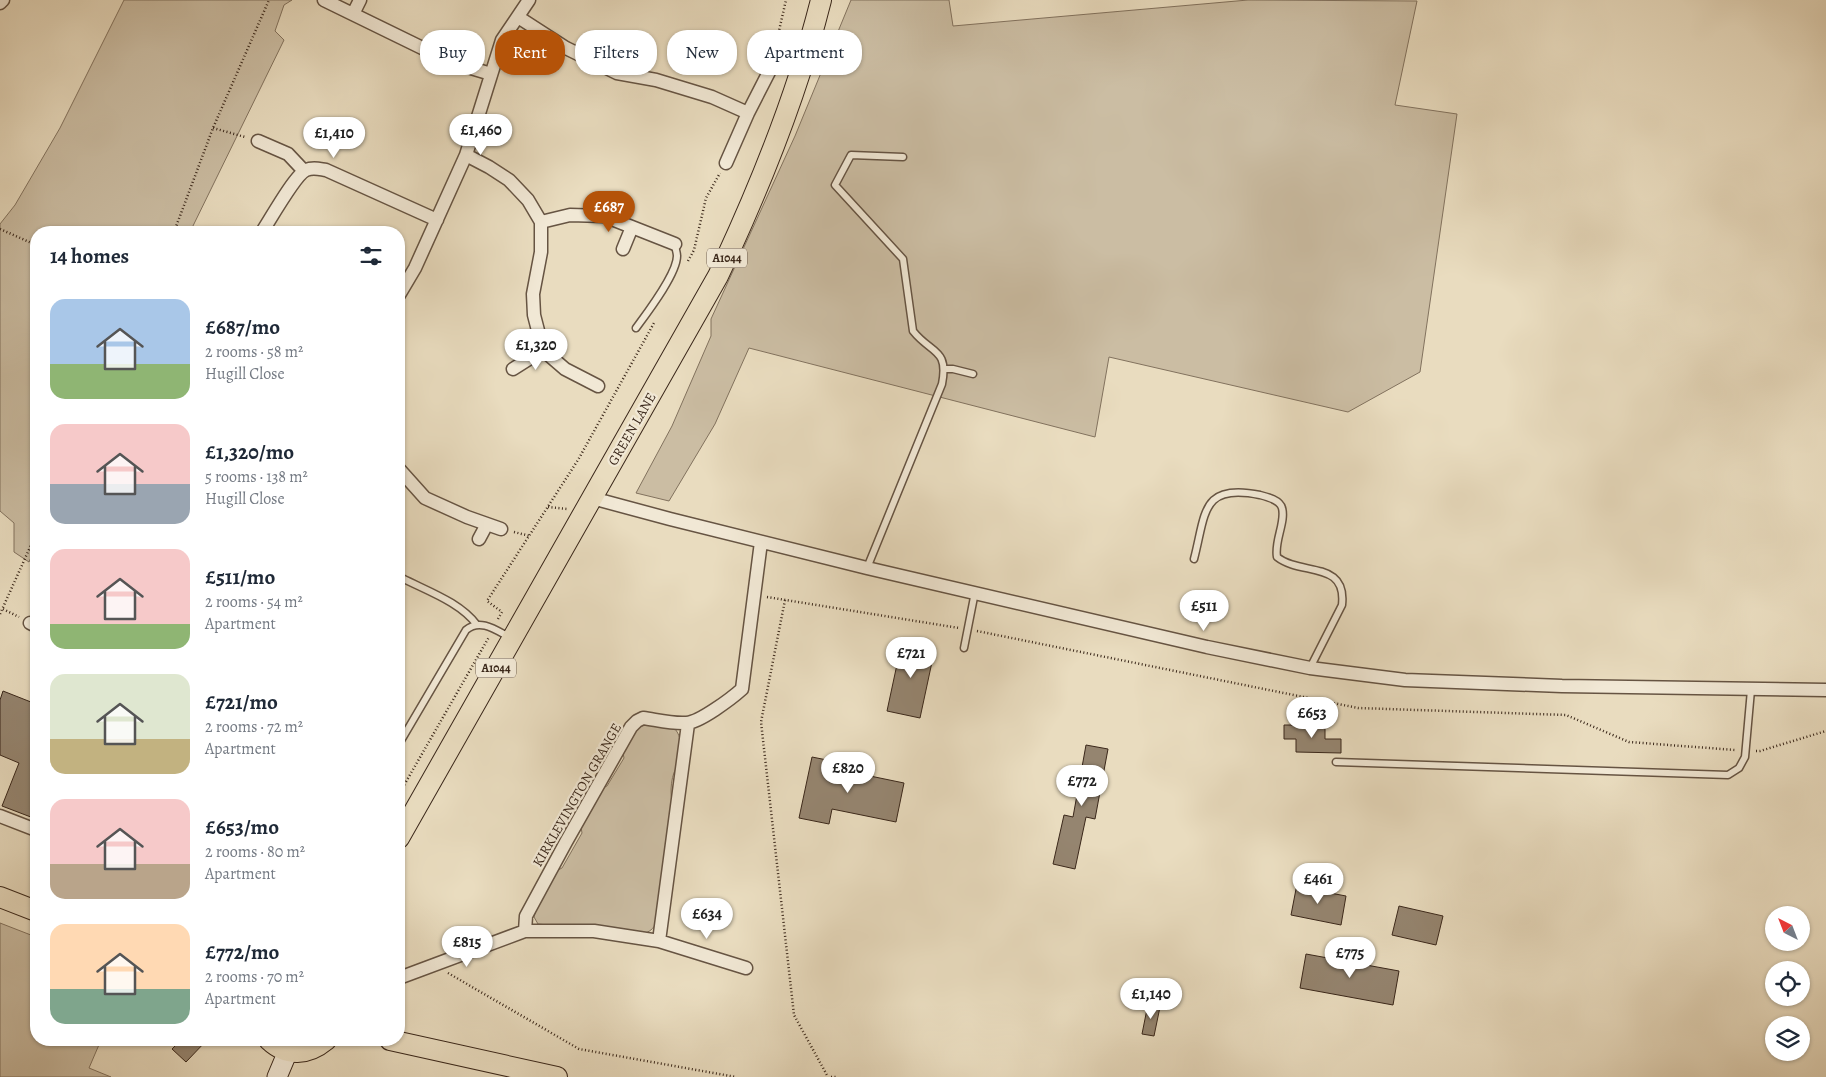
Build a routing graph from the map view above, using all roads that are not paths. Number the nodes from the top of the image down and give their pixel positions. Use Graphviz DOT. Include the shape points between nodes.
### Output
graph roads {
  1 [pos="3,0"];
  2 [pos="324,0"];
  3 [pos="360,0"];
  4 [pos="529,0"];
  5 [pos="821,0"];
  6 [pos="0,3"];
  7 [pos="354,14"];
  8 [pos="518,17"];
  9 [pos="491,74"];
  10 [pos="767,75"];
  11 [pos="748,113"];
  12 [pos="258,141"];
  13 [pos="466,155"];
  14 [pos="903,157"];
  15 [pos="726,163"];
  16 [pos="304,171"];
  17 [pos="437,220"];
  18 [pos="541,222"];
  19 [pos="266,226"];
  20 [pos="632,227"];
  21 [pos="675,244"];
  22 [pos="623,249"];
  23 [pos="405,285"];
  24 [pos="636,328"];
  25 [pos="543,350"];
  26 [pos="513,369"];
  27 [pos="944,369"];
  28 [pos="973,374"];
  29 [pos="598,386"];
  30 [pos="405,476"];
  31 [pos="592,498"];
  32 [pos="487,524"];
  33 [pos="501,529"];
  34 [pos="479,540"];
  35 [pos="761,542"];
  36 [pos="1194,559"];
  37 [pos="867,568"];
  38 [pos="405,580"];
  39 [pos="975,592"];
  40 [pos="477,625"];
  41 [pos="512,639"];
  42 [pos="964,648"];
  43 [pos="1310,668"];
  44 [pos="1751,690"];
  45 [pos="1826,690"];
  46 [pos="688,724"];
  47 [pos="405,734"];
  48 [pos="1336,762"];
  49 [pos="0,816"];
  50 [pos="405,827"];
  51 [pos="30,828"];
  52 [pos="0,897"];
  53 [pos="30,909"];
  54 [pos="525,931"];
  55 [pos="659,941"];
  56 [pos="746,968"];
  57 [pos="405,976"];
  58 [pos="405,1043"];
  59 [pos="276,1046"];
  60 [pos="319,1046"];
  61 [pos="288,1051"];
  62 [pos="276,1077"];
  63 [pos="557,1077"];
  1 -- 6 [label="street"];
  2 -- 7 [label="street"];
  3 -- 7 [label="street"];
  4 -- 8 [label="street"];
  5 -- 31 [label="main road, GREEN LANE / A1044" via="782,130 751,206 718,276"];
  7 -- 9 [label="street" via="451,62"];
  8 -- 9 [label="street" via="502,40"];
  8 -- 11 [label="street" via="566,48 617,73 656,80 712,97"];
  9 -- 13 [label="street"];
  10 -- 11 [label="street"];
  11 -- 15 [label="street"];
  12 -- 16 [label="street" via="288,154"];
  13 -- 17 [label="street"];
  13 -- 18 [label="street" via="509,180 528,200"];
  14 -- 27 [label="lane" via="851,155 835,184 903,259 913,331 935,349"];
  16 -- 17 [label="street" via="313,168 326,170"];
  16 -- 19 [label="street"];
  17 -- 23 [label="street"];
  18 -- 20 [label="street" via="570,215 604,216"];
  18 -- 25 [label="street" via="541,252 533,294 534,315"];
  20 -- 21 [label="street"];
  20 -- 22 [label="street"];
  21 -- 24 [label="lane" via="675,267 657,300"];
  25 -- 26 [label="street"];
  25 -- 29 [label="street" via="565,369"];
  27 -- 28 [label="lane"];
  27 -- 37 [label="lane" via="942,384"];
  30 -- 32 [label="street" via="425,498"];
  31 -- 35 [label="street"];
  31 -- 41 [label="main road, GREEN LANE / A1044"];
  32 -- 33 [label="street"];
  32 -- 34 [label="street"];
  35 -- 37 [label="street"];
  35 -- 46 [label="street" via="742,688 732,699"];
  36 -- 43 [label="lane" via="1210,502 1220,495 1235,492 1256,494 1280,503 1283,510 1277,558 1286,564 1336,578 1343,593 1342,605"];
  37 -- 39 [label="street"];
  38 -- 40 [label="lane" via="455,605"];
  39 -- 42 [label="lane"];
  39 -- 43 [label="street"];
  40 -- 41 [label="lane"];
  40 -- 47 [label="lane" via="470,627 462,636"];
  41 -- 50 [label="main road, GREEN LANE / A1044"];
  43 -- 44 [label="street" via="1405,680"];
  44 -- 45 [label="street"];
  44 -- 48 [label="lane" via="1745,757 1739,768 1728,774"];
  46 -- 54 [label="street, KIRKLEVINGTON GRANGE" via="643,718 631,727 526,916"];
  46 -- 55 [label="street"];
  49 -- 51 [label="street"];
  52 -- 53 [label="main road"];
  54 -- 55 [label="street" via="594,931"];
  54 -- 57 [label="street"];
  55 -- 56 [label="street"];
  58 -- 63 [label="main road"];
  59 -- 61 [label="main road"];
  60 -- 61 [label="main road" via="303,1052"];
  61 -- 62 [label="main road"];
}
